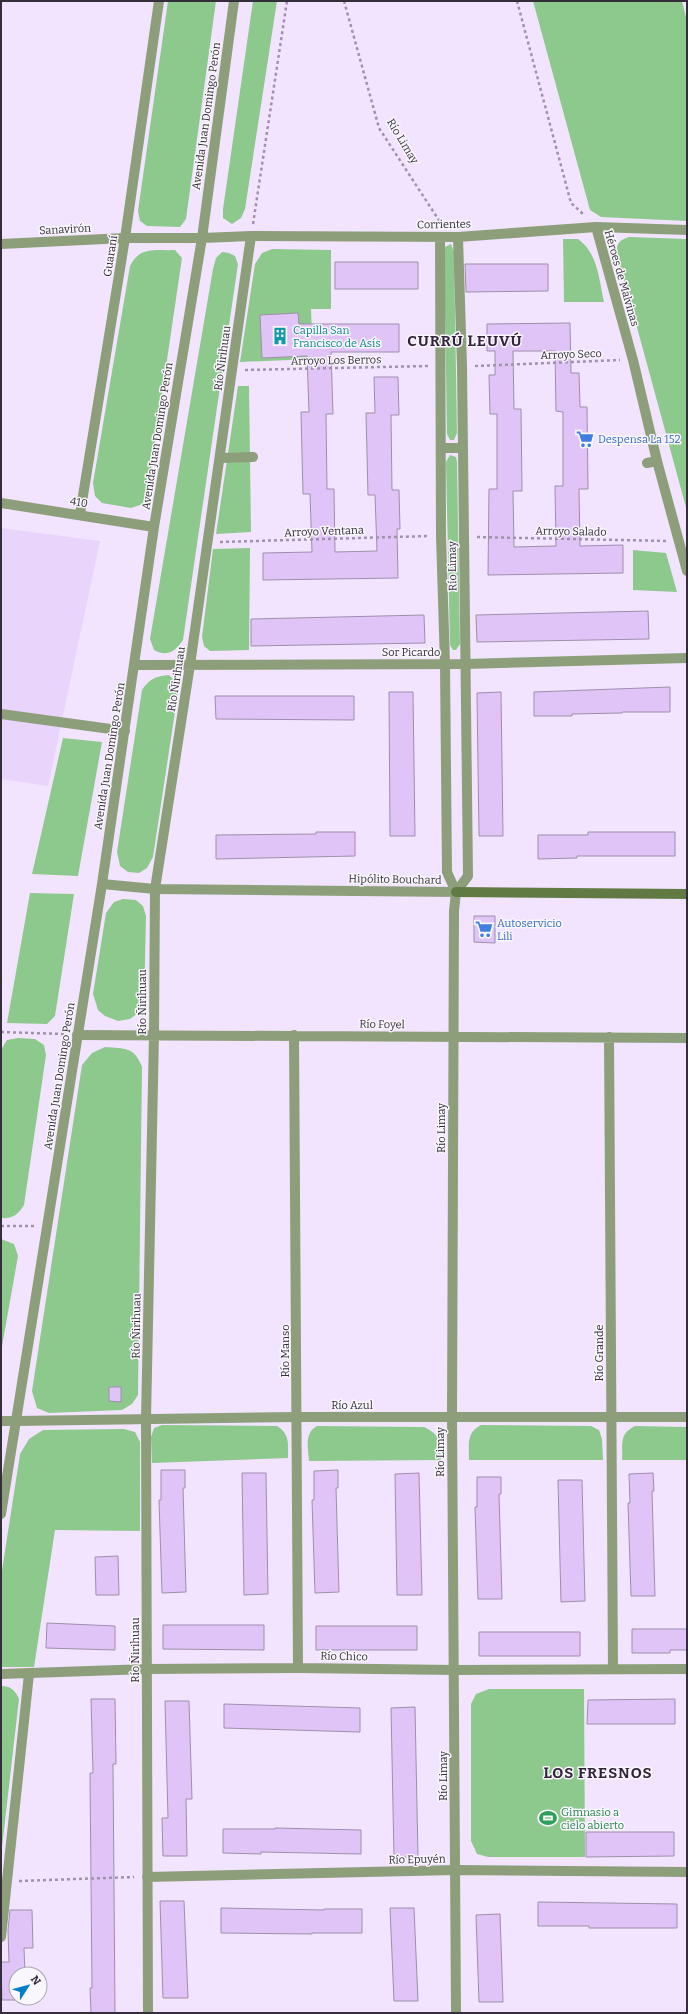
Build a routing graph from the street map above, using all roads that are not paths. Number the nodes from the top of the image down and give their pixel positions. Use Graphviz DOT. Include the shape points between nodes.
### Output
graph roads {
  1 [pos="160,1"];
  2 [pos="234,1"];
  3 [pos="596,227"];
  4 [pos="687,230"];
  5 [pos="251,236"];
  6 [pos="440,237"];
  7 [pos="454,237"];
  8 [pos="125,238"];
  9 [pos="202,238"];
  10 [pos="1,244"];
  11 [pos="441,448"];
  12 [pos="463,448"];
  13 [pos="253,457"];
  14 [pos="220,458"];
  15 [pos="657,461"];
  16 [pos="647,463"];
  17 [pos="1,503"];
  18 [pos="80,514"];
  19 [pos="154,527"];
  20 [pos="687,572"];
  21 [pos="687,658"];
  22 [pos="445,664"];
  23 [pos="466,664"];
  24 [pos="135,665"];
  25 [pos="190,665"];
  26 [pos="1,714"];
  27 [pos="125,731"];
  28 [pos="102,884"];
  29 [pos="155,889"];
  30 [pos="456,892"];
  31 [pos="687,894"];
  32 [pos="77,1035"];
  33 [pos="154,1035"];
  34 [pos="294,1035"];
  35 [pos="454,1037"];
  36 [pos="609,1037"];
  37 [pos="687,1038"];
  38 [pos="612,1416"];
  39 [pos="297,1417"];
  40 [pos="452,1417"];
  41 [pos="687,1417"];
  42 [pos="146,1419"];
  43 [pos="1,1421"];
  44 [pos="17,1421"];
  45 [pos="1,1514"];
  46 [pos="298,1668"];
  47 [pos="613,1668"];
  48 [pos="148,1669"];
  49 [pos="687,1669"];
  50 [pos="454,1670"];
  51 [pos="1,1674"];
  52 [pos="30,1674"];
  53 [pos="456,1870"];
  54 [pos="687,1872"];
  55 [pos="147,1877"];
  56 [pos="1,1937"];
  57 [pos="148,2013"];
  58 [pos="456,2013"];
  1 -- 8 [label="street, Guaraní"];
  2 -- 9 [label="street, Avenida Juan Domingo Perón"];
  3 -- 4 [label="street, Corrientes"];
  3 -- 7 [label="street, Corrientes"];
  3 -- 15 [label="street, Héroes de Malvinas" via="633,360"];
  5 -- 6 [label="street, Corrientes"];
  5 -- 9 [label="street, Corrientes"];
  5 -- 14 [label="street, Río Ñirihuau"];
  6 -- 7 [label="street, Corrientes"];
  6 -- 11 [label="street, Río Limay"];
  7 -- 12 [label="street, Río Limay" via="462,366"];
  8 -- 9 [label="street, Sanavirón"];
  8 -- 10 [label="street, Sanavirón"];
  8 -- 18 [label="street, Guaraní"];
  9 -- 19 [label="street, Avenida Juan Domingo Perón"];
  11 -- 12 [label="street"];
  11 -- 22 [label="street, Río Limay"];
  12 -- 23 [label="street, Río Limay"];
  13 -- 14 [label="street"];
  14 -- 25 [label="street, Río Ñirihuau"];
  15 -- 16 [label="street"];
  15 -- 20 [label="street, Héroes de Malvinas"];
  17 -- 18 [label="street, 410"];
  18 -- 19 [label="street, 410"];
  19 -- 24 [label="street, Avenida Juan Domingo Perón"];
  21 -- 23 [label="street, Sor Picardo"];
  22 -- 23 [label="street, Sor Picardo"];
  22 -- 25 [label="street, Sor Picardo"];
  22 -- 30 [label="street, Río Limay" via="447,872"];
  23 -- 30 [label="street, Río Limay" via="468,876"];
  24 -- 25 [label="street, Sor Picardo"];
  24 -- 27 [label="street, Avenida Juan Domingo Perón"];
  25 -- 29 [label="street, Río Ñirihuau"];
  26 -- 27 [label="street"];
  27 -- 28 [label="street, Avenida Juan Domingo Perón"];
  28 -- 29 [label="street, Hipólito Bouchard"];
  28 -- 32 [label="street, Avenida Juan Domingo Perón"];
  29 -- 30 [label="street, Hipólito Bouchard"];
  29 -- 33 [label="street, Río Ñirihuau"];
  30 -- 31 [label="main road, Hipólito Bouchard"];
  30 -- 35 [label="street, Río Limay"];
  32 -- 33 [label="street, Río Foyel"];
  32 -- 44 [label="street, Avenida Juan Domingo Perón"];
  33 -- 34 [label="street, Río Foyel"];
  33 -- 42 [label="street, Río Ñirihuau"];
  34 -- 35 [label="street, Río Foyel"];
  34 -- 39 [label="street, Río Manso"];
  35 -- 36 [label="street, Río Foyel"];
  35 -- 40 [label="street, Río Limay"];
  36 -- 37 [label="street, Río Foyel"];
  36 -- 38 [label="street, Río Grande"];
  38 -- 40 [label="street, Río Azul"];
  38 -- 41 [label="street, Río Azul"];
  38 -- 47 [label="street, Río Grande"];
  39 -- 40 [label="street, Río Azul"];
  39 -- 42 [label="street, Río Azul"];
  39 -- 46 [label="street, Río Manso"];
  40 -- 50 [label="street, Río Limay"];
  42 -- 44 [label="street, Río Azul"];
  42 -- 48 [label="street, Río Ñirihuau"];
  43 -- 44 [label="street, Río Azul"];
  44 -- 45 [label="street, Avenida Juan Domingo Perón"];
  46 -- 48 [label="street, Río Chico"];
  46 -- 50 [label="street, Río Chico"];
  47 -- 49 [label="street, Río Chico"];
  47 -- 50 [label="street, Río Chico"];
  48 -- 52 [label="street, Río Chico"];
  48 -- 55 [label="street, Río Ñirihuau"];
  50 -- 53 [label="street, Río Limay"];
  51 -- 52 [label="street, Río Chico"];
  52 -- 56 [label="street"];
  53 -- 54 [label="street, Río Epuyén"];
  53 -- 55 [label="street, Río Epuyén"];
  53 -- 58 [label="street, Río Limay"];
  55 -- 57 [label="street, Río Ñirihuau"];
}
